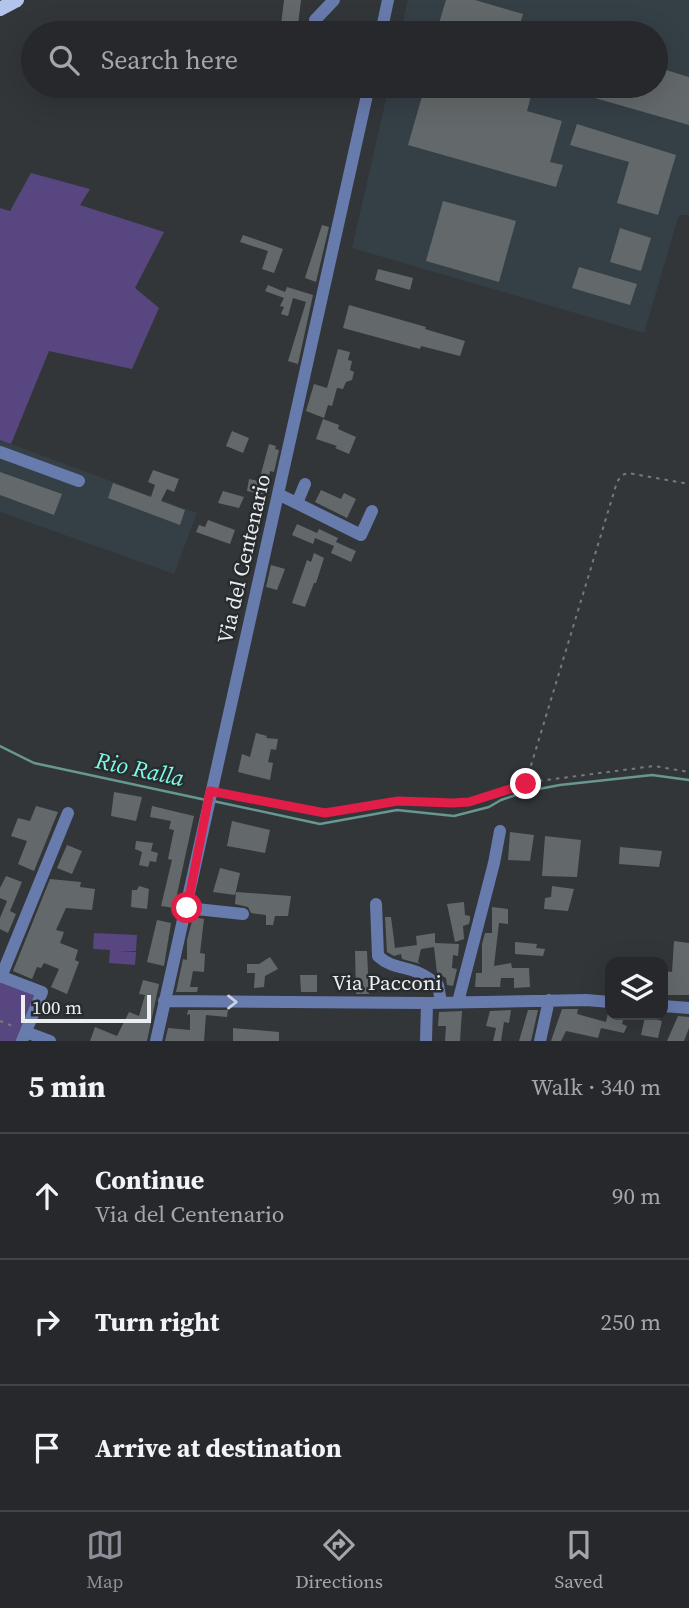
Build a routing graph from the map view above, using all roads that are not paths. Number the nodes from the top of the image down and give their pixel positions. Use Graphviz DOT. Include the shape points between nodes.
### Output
graph roads {
  1 [pos="17,0"];
  2 [pos="334,0"];
  3 [pos="388,0"];
  4 [pos="0,9"];
  5 [pos="315,20"];
  6 [pos="384,21"];
  7 [pos="366,98"];
  8 [pos="0,452"];
  9 [pos="79,481"];
  10 [pos="305,484"];
  11 [pos="278,494"];
  12 [pos="298,503"];
  13 [pos="372,511"];
  14 [pos="68,813"];
  15 [pos="500,831"];
  16 [pos="376,904"];
  17 [pos="187,908"];
  18 [pos="243,914"];
  19 [pos="1,976"];
  20 [pos="549,1000"];
  21 [pos="164,1001"];
  22 [pos="441,1002"];
  23 [pos="458,1002"];
  24 [pos="605,1002"];
  25 [pos="427,1003"];
  26 [pos="668,1006"];
  27 [pos="689,1008"];
  28 [pos="24,1036"];
  29 [pos="50,1041"];
  30 [pos="156,1041"];
  31 [pos="426,1041"];
  32 [pos="540,1041"];
  1 -- 4 [label="main road"];
  2 -- 5 [label="street"];
  3 -- 6 [label="street"];
  7 -- 11 [label="street, Via del Centenario"];
  8 -- 9 [label="street"];
  10 -- 12 [label="street"];
  11 -- 12 [label="street"];
  11 -- 17 [label="street, Via del Centenario"];
  12 -- 13 [label="street" via="361,535"];
  14 -- 19 [label="street"];
  15 -- 23 [label="street"];
  16 -- 22 [label="street" via="378,956 438,985"];
  17 -- 18 [label="street"];
  17 -- 21 [label="street, Via del Centenario"];
  19 -- 28 [label="street" via="42,992"];
  20 -- 23 [label="street, Via Pacconi"];
  20 -- 24 [label="street, Via Pacconi"];
  20 -- 32 [label="street"];
  21 -- 25 [label="street, Via Pacconi, one-way"];
  21 -- 30 [label="street, Via del Centenario"];
  22 -- 23 [label="street, Via Pacconi"];
  22 -- 25 [label="street, Via Pacconi"];
  25 -- 31 [label="street"];
  26 -- 27 [label="street"];
  28 -- 29 [label="street"];
}
